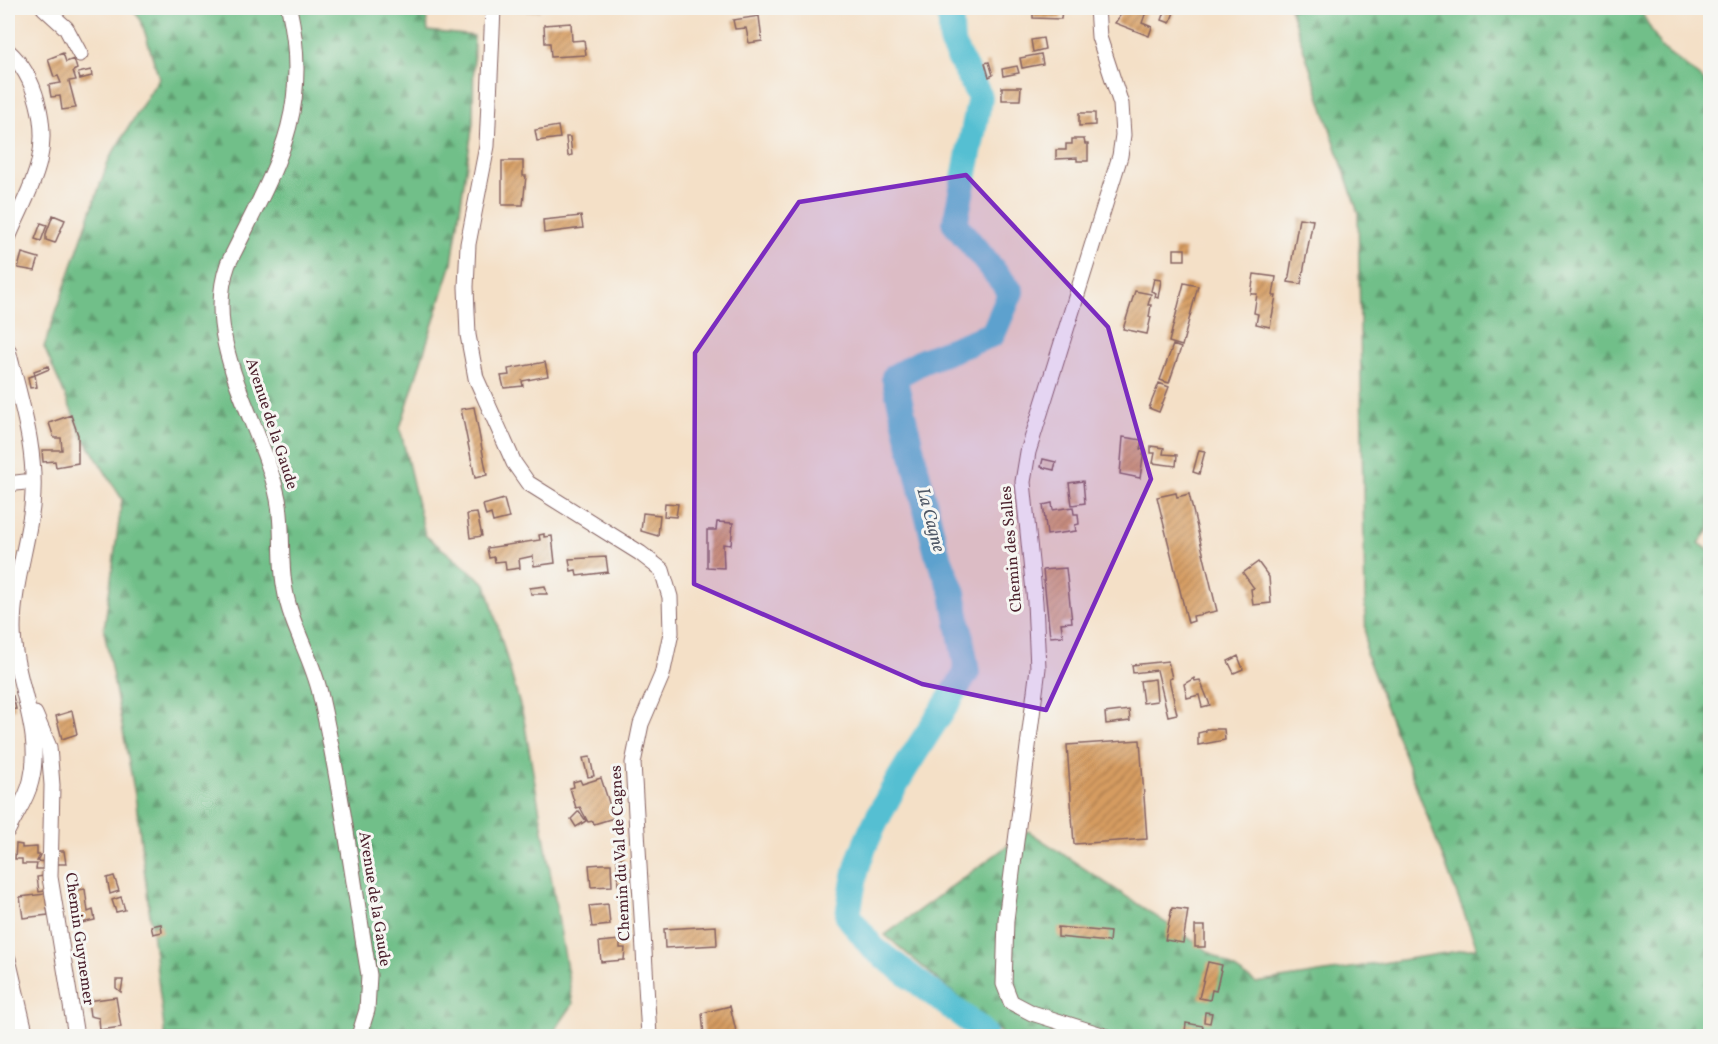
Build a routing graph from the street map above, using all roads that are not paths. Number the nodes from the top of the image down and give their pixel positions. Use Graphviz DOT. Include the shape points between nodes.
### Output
graph roads {
  1 [pos="44,8"];
  2 [pos="290,8"];
  3 [pos="493,8"];
  4 [pos="1097,8"];
  5 [pos="8,51"];
  6 [pos="80,54"];
  7 [pos="8,238"];
  8 [pos="8,350"];
  9 [pos="33,482"];
  10 [pos="8,484"];
  11 [pos="28,709"];
  12 [pos="8,830"];
  13 [pos="8,959"];
  14 [pos="10,991"];
  15 [pos="8,1020"];
  16 [pos="10,1036"];
  17 [pos="26,1036"];
  18 [pos="76,1036"];
  19 [pos="358,1036"];
  20 [pos="649,1036"];
  21 [pos="1105,1036"];
  1 -- 6 [label="street" via="66,28"];
  2 -- 19 [label="street, Avenue de la Gaude" via="298,72 293,114 283,153 228,264 221,283 220,304 239,394 268,460 278,500 285,591 319,691 369,975 367,1010"];
  3 -- 20 [label="street, Chemin du Val de Cagnes" via="487,146 468,244 466,287 468,335 476,378 514,463 528,483 662,570 670,597 671,633 662,675 641,724 633,763"];
  4 -- 21 [label="street, Chemin des Salles" via="1099,37 1121,104 1123,135 1025,472 1038,668 1006,920 1004,984 1011,1002 1032,1013"];
  5 -- 7 [label="street" via="20,64 37,100 42,142 34,178"];
  8 -- 9 [label="street" via="28,427"];
  9 -- 10 [label="street"];
  9 -- 11 [label="street" via="13,630"];
  11 -- 12 [label="street" via="34,748 31,781"];
  11 -- 18 [label="street, Chemin Guynemer" via="35,713 49,747 50,877"];
  13 -- 14 [label="street"];
  14 -- 17 [label="street"];
  15 -- 16 [label="street"];
}
